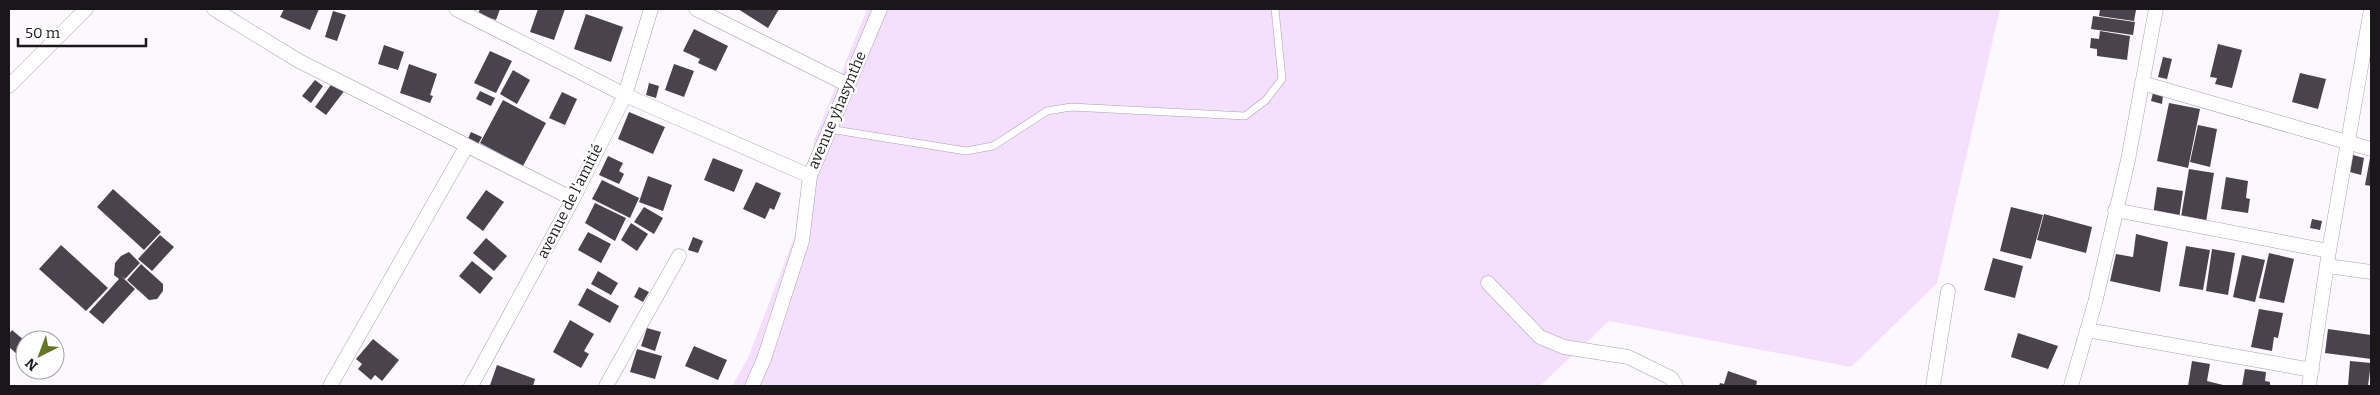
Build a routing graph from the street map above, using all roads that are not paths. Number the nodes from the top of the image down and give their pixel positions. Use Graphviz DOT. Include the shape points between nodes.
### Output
graph roads {
  1 [pos="86,9"];
  2 [pos="214,9"];
  3 [pos="456,9"];
  4 [pos="651,9"];
  5 [pos="696,9"];
  6 [pos="880,9"];
  7 [pos="1274,9"];
  8 [pos="2156,9"];
  9 [pos="2371,9"];
  10 [pos="2369,26"];
  11 [pos="2142,83"];
  12 [pos="848,85"];
  13 [pos="9,86"];
  14 [pos="625,95"];
  15 [pos="829,129"];
  16 [pos="2347,143"];
  17 [pos="466,147"];
  18 [pos="2371,149"];
  19 [pos="810,176"];
  20 [pos="573,199"];
  21 [pos="2115,210"];
  22 [pos="2329,251"];
  23 [pos="680,256"];
  24 [pos="2327,266"];
  25 [pos="2371,272"];
  26 [pos="1488,283"];
  27 [pos="1948,291"];
  28 [pos="2087,330"];
  29 [pos="2312,370"];
  30 [pos="330,386"];
  31 [pos="471,386"];
  32 [pos="606,386"];
  33 [pos="752,386"];
  34 [pos="1676,386"];
  35 [pos="1933,386"];
  36 [pos="2071,386"];
  37 [pos="2309,386"];
  1 -- 13 [label="street"];
  2 -- 17 [label="street" via="299,61"];
  3 -- 14 [label="street"];
  4 -- 14 [label="street, avenue de l'amitié"];
  5 -- 12 [label="street"];
  6 -- 12 [label="street, avenue yhasynthe"];
  7 -- 15 [label="lane" via="1282,79 1266,100 1245,116 1071,107 1047,111 992,146 966,151"];
  8 -- 11 [label="street"];
  9 -- 10 [label="street"];
  10 -- 16 [label="street"];
  11 -- 16 [label="street"];
  11 -- 21 [label="street"];
  12 -- 15 [label="street, avenue yhasynthe"];
  14 -- 19 [label="street"];
  14 -- 20 [label="street, avenue de l'amitié"];
  15 -- 19 [label="street, avenue yhasynthe"];
  16 -- 18 [label="street"];
  16 -- 22 [label="street"];
  17 -- 20 [label="street"];
  17 -- 30 [label="street"];
  19 -- 33 [label="street, avenue yhasynthe" via="802,241 764,359"];
  20 -- 31 [label="street, avenue de l'amitié"];
  21 -- 22 [label="street"];
  21 -- 28 [label="street"];
  22 -- 24 [label="street"];
  23 -- 32 [label="street"];
  24 -- 25 [label="street"];
  24 -- 29 [label="street"];
  26 -- 34 [label="street" via="1540,337 1564,348 1628,357 1671,378"];
  27 -- 35 [label="street"];
  28 -- 29 [label="street"];
  28 -- 36 [label="street"];
  29 -- 37 [label="street"];
}
